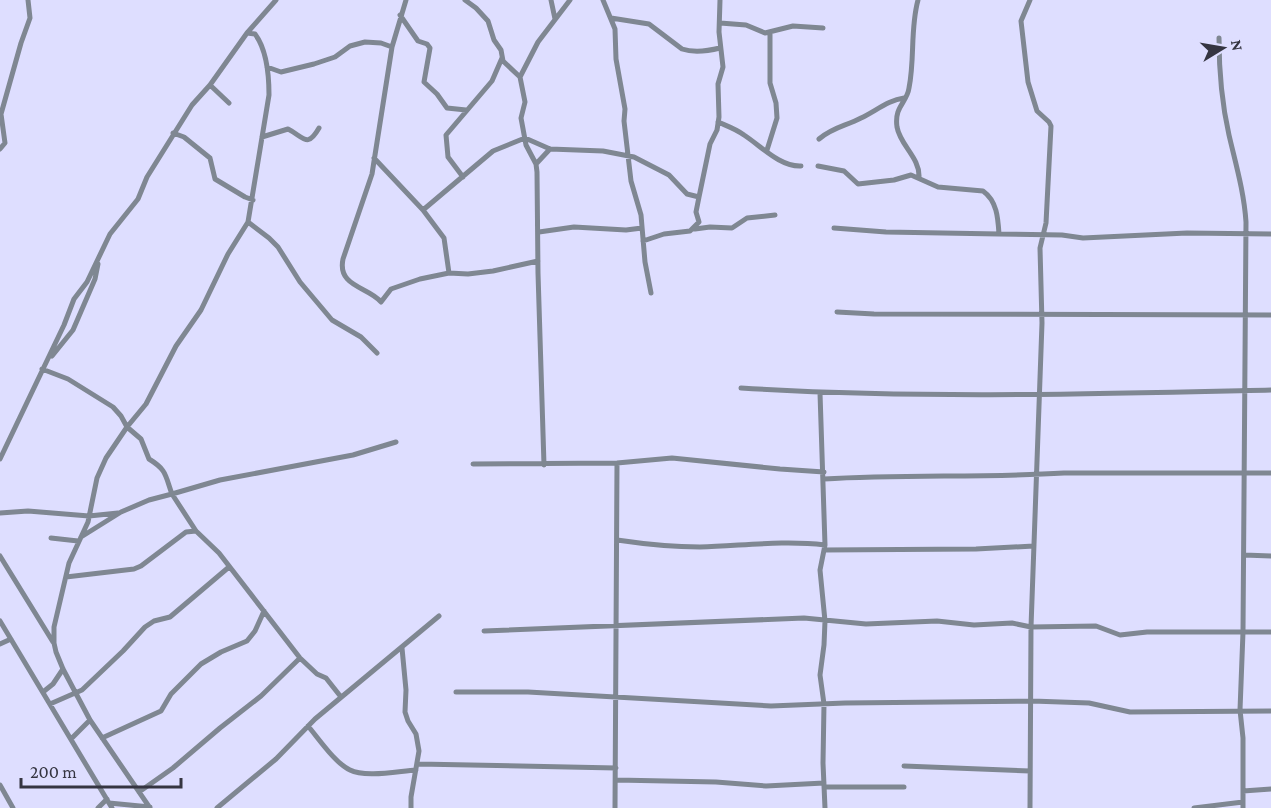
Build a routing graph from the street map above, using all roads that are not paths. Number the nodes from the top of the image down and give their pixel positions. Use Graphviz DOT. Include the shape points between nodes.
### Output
graph roads {
  1 [pos="28,0"];
  2 [pos="276,0"];
  3 [pos="406,0"];
  4 [pos="465,0"];
  5 [pos="551,0"];
  6 [pos="570,0"];
  7 [pos="603,0"];
  8 [pos="720,0"];
  9 [pos="918,0"];
  10 [pos="1030,0"];
  11 [pos="400,15"];
  12 [pos="611,18"];
  13 [pos="555,19"];
  14 [pos="720,23"];
  15 [pos="255,24"];
  16 [pos="823,27"];
  17 [pos="247,33"];
  18 [pos="770,33"];
  19 [pos="255,34"];
  20 [pos="1219,38"];
  21 [pos="392,47"];
  22 [pos="720,48"];
  23 [pos="502,58"];
  24 [pos="267,67"];
  25 [pos="520,76"];
  26 [pos="210,85"];
  27 [pos="904,98"];
  28 [pos="229,103"];
  29 [pos="466,110"];
  30 [pos="718,122"];
  31 [pos="319,128"];
  32 [pos="173,133"];
  33 [pos="262,137"];
  34 [pos="525,138"];
  35 [pos="819,139"];
  36 [pos="0,149"];
  37 [pos="550,149"];
  38 [pos="767,150"];
  39 [pos="374,158"];
  40 [pos="629,158"];
  41 [pos="536,164"];
  42 [pos="801,166"];
  43 [pos="818,166"];
  44 [pos="463,177"];
  45 [pos="920,177"];
  46 [pos="699,197"];
  47 [pos="253,200"];
  48 [pos="423,210"];
  49 [pos="775,215"];
  50 [pos="248,222"];
  51 [pos="642,228"];
  52 [pos="834,228"];
  53 [pos="693,229"];
  54 [pos="539,232"];
  55 [pos="999,234"];
  56 [pos="1042,234"];
  57 [pos="1245,234"];
  58 [pos="1271,234"];
  59 [pos="643,242"];
  60 [pos="98,258"];
  61 [pos="538,261"];
  62 [pos="449,273"];
  63 [pos="651,293"];
  64 [pos="85,303"];
  65 [pos="72,306"];
  66 [pos="837,312"];
  67 [pos="1041,314"];
  68 [pos="1271,315"];
  69 [pos="1245,316"];
  70 [pos="377,353"];
  71 [pos="43,370"];
  72 [pos="741,388"];
  73 [pos="1271,390"];
  74 [pos="1245,391"];
  75 [pos="820,393"];
  76 [pos="1038,395"];
  77 [pos="127,428"];
  78 [pos="396,442"];
  79 [pos="0,459"];
  80 [pos="617,463"];
  81 [pos="473,464"];
  82 [pos="544,465"];
  83 [pos="824,471"];
  84 [pos="1271,473"];
  85 [pos="1244,474"];
  86 [pos="1036,476"];
  87 [pos="824,479"];
  88 [pos="172,494"];
  89 [pos="121,512"];
  90 [pos="0,513"];
  91 [pos="89,516"];
  92 [pos="196,531"];
  93 [pos="51,538"];
  94 [pos="79,539"];
  95 [pos="617,540"];
  96 [pos="1034,546"];
  97 [pos="824,548"];
  98 [pos="1244,555"];
  99 [pos="0,556"];
  100 [pos="1271,556"];
  101 [pos="229,567"];
  102 [pos="66,577"];
  103 [pos="264,611"];
  104 [pos="439,616"];
  105 [pos="0,621"];
  106 [pos="825,621"];
  107 [pos="616,625"];
  108 [pos="1031,627"];
  109 [pos="484,631"];
  110 [pos="1244,632"];
  111 [pos="1271,632"];
  112 [pos="11,639"];
  113 [pos="54,643"];
  114 [pos="0,644"];
  115 [pos="402,648"];
  116 [pos="300,658"];
  117 [pos="63,669"];
  118 [pos="43,692"];
  119 [pos="456,692"];
  120 [pos="75,693"];
  121 [pos="616,696"];
  122 [pos="342,697"];
  123 [pos="1032,701"];
  124 [pos="50,704"];
  125 [pos="824,704"];
  126 [pos="1240,710"];
  127 [pos="1271,711"];
  128 [pos="90,720"];
  129 [pos="308,726"];
  130 [pos="102,738"];
  131 [pos="71,739"];
  132 [pos="904,766"];
  133 [pos="417,767"];
  134 [pos="616,768"];
  135 [pos="1030,771"];
  136 [pos="615,780"];
  137 [pos="0,785"];
  138 [pos="824,785"];
  139 [pos="903,787"];
  140 [pos="1271,789"];
  141 [pos="1243,791"];
  142 [pos="139,792"];
  143 [pos="110,804"];
  144 [pos="1243,805"];
  145 [pos="150,807"];
  146 [pos="13,808"];
  147 [pos="98,808"];
  148 [pos="217,808"];
  149 [pos="411,808"];
  150 [pos="615,808"];
  151 [pos="825,808"];
  152 [pos="1030,808"];
  153 [pos="1194,808"];
  1 -- 36 [label="street" via="30,18 1,114 5,143"];
  2 -- 15 [label="street"];
  3 -- 11 [label="street"];
  4 -- 23 [label="street" via="488,21"];
  5 -- 13 [label="street"];
  6 -- 13 [label="street"];
  7 -- 12 [label="street"];
  8 -- 14 [label="street"];
  9 -- 27 [label="street" via="912,20 914,45 909,89"];
  10 -- 56 [label="street" via="1020,26 1028,82 1037,111 1051,126 1046,224"];
  11 -- 21 [label="street"];
  11 -- 29 [label="street" via="418,41 430,48 423,80 426,85 447,108"];
  12 -- 22 [label="street" via="649,24 689,51"];
  12 -- 40 [label="street"];
  13 -- 25 [label="street"];
  14 -- 18 [label="street" via="746,24"];
  14 -- 22 [label="street"];
  15 -- 17 [label="street"];
  15 -- 19 [label="street"];
  16 -- 18 [label="street" via="793,26"];
  17 -- 19 [label="street"];
  17 -- 26 [label="street"];
  18 -- 38 [label="street" via="770,83 777,118"];
  19 -- 24 [label="street"];
  20 -- 57 [label="street" via="1221,86 1243,193"];
  21 -- 24 [label="street" via="357,43 314,64 281,72"];
  21 -- 39 [label="street"];
  22 -- 30 [label="street" via="723,67 718,85"];
  23 -- 25 [label="street"];
  23 -- 29 [label="street" via="492,81"];
  24 -- 33 [label="street" via="269,95"];
  25 -- 34 [label="street" via="525,102 520,114"];
  26 -- 28 [label="street"];
  26 -- 32 [label="street"];
  27 -- 35 [label="street" via="840,125"];
  27 -- 45 [label="street" via="897,115 898,130"];
  29 -- 44 [label="street" via="446,138 448,157"];
  30 -- 38 [label="street"];
  30 -- 46 [label="street"];
  31 -- 33 [label="street" via="309,140 288,129"];
  32 -- 47 [label="street" via="211,159 215,178"];
  32 -- 60 [label="street" via="138,199 110,234"];
  33 -- 47 [label="street"];
  34 -- 37 [label="street"];
  34 -- 41 [label="street"];
  34 -- 44 [label="street" via="493,151"];
  37 -- 40 [label="street" via="603,151"];
  37 -- 41 [label="street"];
  38 -- 42 [label="street" via="785,163"];
  39 -- 48 [label="street"];
  39 -- 62 [label="street" via="341,265 346,278 381,302 394,287"];
  40 -- 46 [label="street" via="669,175 684,192"];
  40 -- 51 [label="street"];
  41 -- 54 [label="street"];
  43 -- 45 [label="street" via="844,171 858,184"];
  44 -- 48 [label="street"];
  45 -- 55 [label="street" via="938,187 986,193 995,208"];
  46 -- 53 [label="street" via="699,222"];
  47 -- 50 [label="street"];
  48 -- 62 [label="street" via="444,238"];
  49 -- 53 [label="street" via="747,218 732,228"];
  50 -- 70 [label="street" via="278,247 300,282 332,320 357,334"];
  50 -- 77 [label="street" via="146,405"];
  51 -- 54 [label="street" via="574,227"];
  51 -- 59 [label="street"];
  52 -- 55 [label="street"];
  53 -- 59 [label="street"];
  54 -- 61 [label="street"];
  55 -- 56 [label="street"];
  56 -- 57 [label="street" via="1088,238"];
  56 -- 67 [label="street"];
  57 -- 58 [label="street"];
  57 -- 69 [label="street"];
  59 -- 63 [label="street"];
  60 -- 64 [label="street" via="98,270"];
  60 -- 65 [label="street"];
  61 -- 62 [label="street" via="493,271"];
  61 -- 82 [label="street"];
  64 -- 65 [label="street"];
  64 -- 71 [label="street" via="73,330"];
  65 -- 71 [label="street"];
  66 -- 67 [label="street"];
  67 -- 69 [label="street"];
  67 -- 76 [label="street"];
  68 -- 69 [label="street"];
  69 -- 74 [label="street"];
  71 -- 77 [label="street" via="108,403"];
  71 -- 79 [label="street"];
  72 -- 75 [label="street"];
  73 -- 74 [label="street"];
  74 -- 76 [label="street"];
  74 -- 85 [label="street"];
  75 -- 76 [label="street"];
  75 -- 83 [label="street"];
  76 -- 86 [label="street"];
  77 -- 88 [label="street" via="141,439 149,459 160,465"];
  77 -- 91 [label="street" via="97,478"];
  78 -- 88 [label="street"];
  80 -- 82 [label="street"];
  80 -- 83 [label="street" via="672,458"];
  80 -- 95 [label="street"];
  81 -- 82 [label="street"];
  83 -- 87 [label="street"];
  84 -- 85 [label="street"];
  85 -- 86 [label="street"];
  85 -- 98 [label="street"];
  86 -- 87 [label="street"];
  86 -- 96 [label="street"];
  87 -- 97 [label="street"];
  88 -- 89 [label="street"];
  88 -- 92 [label="street"];
  89 -- 91 [label="street"];
  89 -- 94 [label="street"];
  90 -- 91 [label="street"];
  91 -- 94 [label="street"];
  92 -- 101 [label="street"];
  92 -- 102 [label="street" via="186,532 134,569"];
  93 -- 94 [label="street"];
  94 -- 102 [label="street"];
  95 -- 97 [label="street" via="701,547 807,543"];
  95 -- 107 [label="street"];
  96 -- 97 [label="street"];
  96 -- 108 [label="street"];
  97 -- 106 [label="street" via="820,570"];
  98 -- 100 [label="street"];
  98 -- 110 [label="street"];
  99 -- 113 [label="street"];
  101 -- 103 [label="street"];
  101 -- 120 [label="street" via="176,613 145,627 88,686"];
  102 -- 113 [label="street"];
  103 -- 116 [label="street"];
  103 -- 130 [label="street" via="247,641 201,664 171,694 161,711"];
  104 -- 115 [label="street"];
  105 -- 112 [label="street"];
  106 -- 107 [label="street" via="804,618"];
  106 -- 108 [label="street" via="937,621 974,625 1001,622"];
  106 -- 125 [label="street" via="820,675"];
  107 -- 109 [label="street"];
  107 -- 121 [label="street"];
  108 -- 110 [label="street" via="1096,626 1120,634"];
  108 -- 123 [label="street"];
  110 -- 111 [label="street"];
  110 -- 126 [label="street"];
  112 -- 114 [label="street"];
  112 -- 118 [label="street"];
  113 -- 117 [label="street"];
  115 -- 122 [label="street"];
  115 -- 133 [label="street" via="405,712 416,734"];
  116 -- 122 [label="street" via="326,678"];
  116 -- 142 [label="street" via="261,696"];
  117 -- 118 [label="street"];
  117 -- 120 [label="street"];
  118 -- 124 [label="street"];
  119 -- 121 [label="street"];
  120 -- 124 [label="street"];
  120 -- 128 [label="street"];
  121 -- 125 [label="street" via="771,706"];
  121 -- 134 [label="street"];
  122 -- 129 [label="street"];
  123 -- 125 [label="street"];
  123 -- 126 [label="street" via="1089,703 1130,712"];
  123 -- 135 [label="street"];
  124 -- 131 [label="street"];
  125 -- 138 [label="street"];
  126 -- 127 [label="street"];
  126 -- 141 [label="street"];
  128 -- 130 [label="street"];
  128 -- 131 [label="street"];
  129 -- 133 [label="street" via="352,771 374,773"];
  129 -- 148 [label="street" via="276,759"];
  130 -- 142 [label="street"];
  131 -- 143 [label="street"];
  132 -- 135 [label="street"];
  133 -- 134 [label="street"];
  133 -- 149 [label="street"];
  134 -- 136 [label="street"];
  135 -- 152 [label="street"];
  136 -- 138 [label="street"];
  136 -- 150 [label="street"];
  137 -- 146 [label="street"];
  138 -- 139 [label="street"];
  138 -- 151 [label="street"];
  140 -- 141 [label="street"];
  141 -- 144 [label="street"];
  142 -- 145 [label="street"];
  143 -- 145 [label="street"];
  143 -- 147 [label="street"];
  144 -- 153 [label="street"];
}
